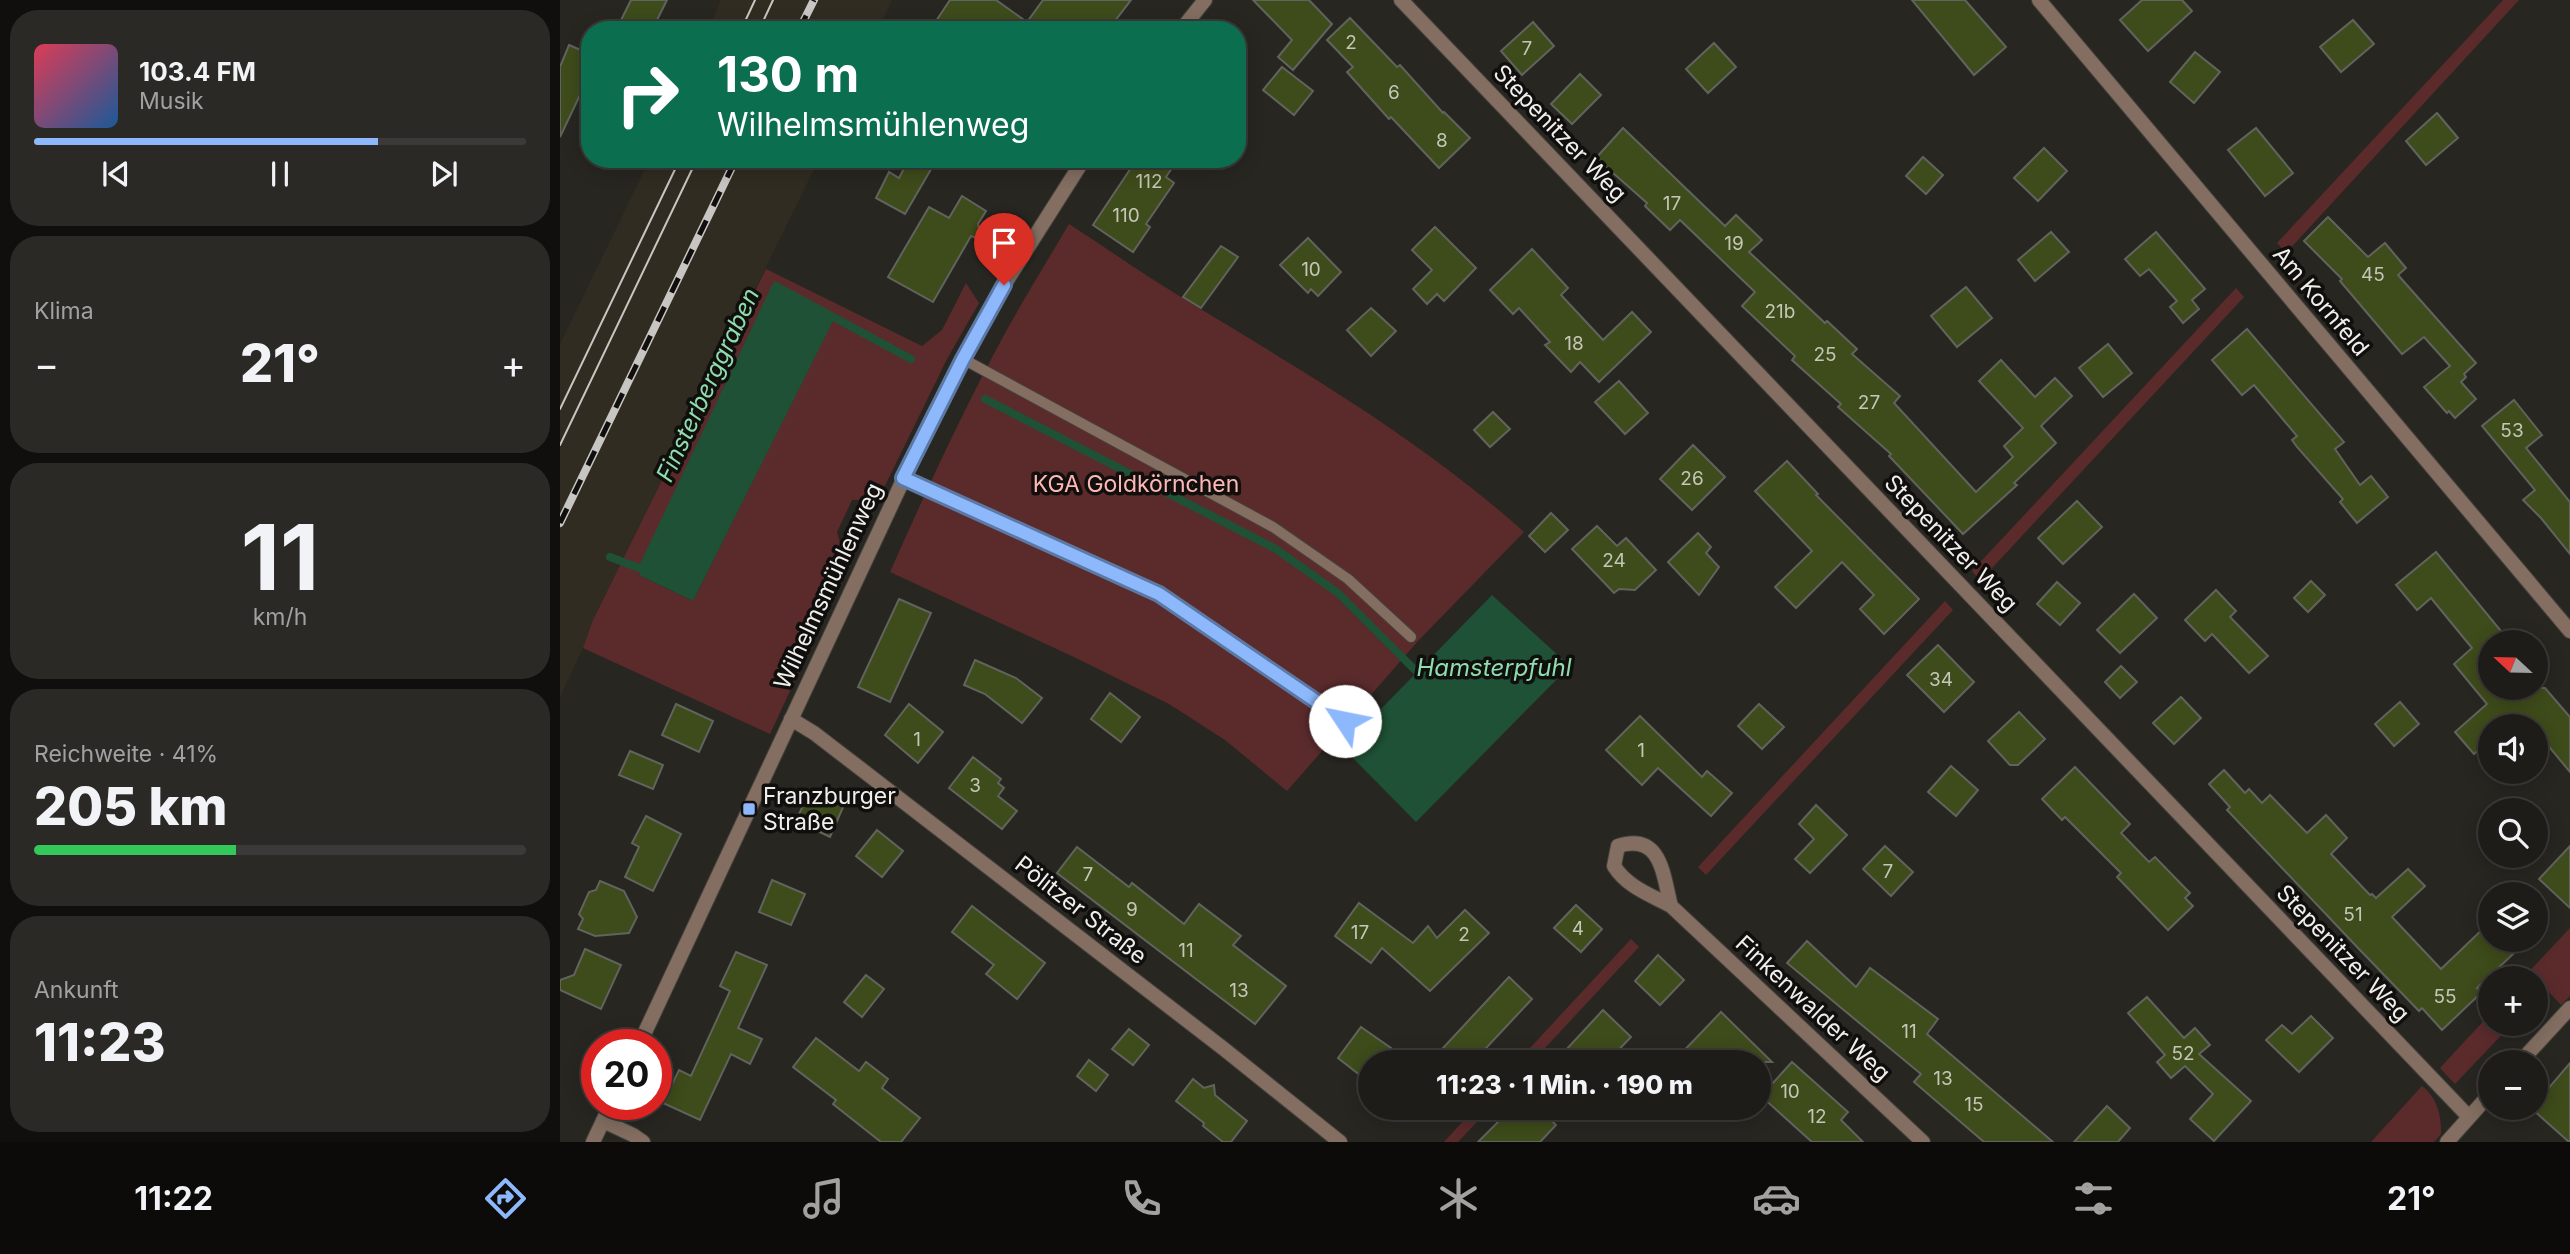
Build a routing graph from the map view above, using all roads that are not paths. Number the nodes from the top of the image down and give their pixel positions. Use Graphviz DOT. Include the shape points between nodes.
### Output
graph roads {
  1 [pos="1205,0"];
  2 [pos="1401,0"];
  3 [pos="2039,0"];
  4 [pos="1188,21"];
  5 [pos="1077,168"];
  6 [pos="963,359"];
  7 [pos="903,478"];
  8 [pos="2570,631"];
  9 [pos="1411,637"];
  10 [pos="791,719"];
  11 [pos="1345,721"];
  12 [pos="1671,906"];
  13 [pos="2570,1008"];
  14 [pos="646,1029"];
  15 [pos="2531,1050"];
  16 [pos="2478,1107"];
  17 [pos="2469,1117"];
  18 [pos="603,1121"];
  19 [pos="593,1142"];
  20 [pos="643,1142"];
  21 [pos="1340,1142"];
  22 [pos="1923,1142"];
  23 [pos="2447,1142"];
  1 -- 4 [label="street"];
  2 -- 17 [label="street, Stepenitzer Weg"];
  3 -- 8 [label="street, Am Kornfeld"];
  5 -- 6 [label="street, Wilhelmsmühlenweg"];
  6 -- 7 [label="street, Wilhelmsmühlenweg"];
  6 -- 9 [label="lane" via="1273,527 1348,579"];
  7 -- 10 [label="street, Wilhelmsmühlenweg"];
  7 -- 11 [label="lane" via="1159,594"];
  10 -- 14 [label="street, Wilhelmsmühlenweg"];
  10 -- 21 [label="street, Pölitzer Straße"];
  12 -- 12 [label="street, Finkenwalder Weg" via="1657,857 1638,843 1618,846 1614,866 1619,874"];
  12 -- 22 [label="street, Finkenwalder Weg"];
  13 -- 15 [label="street"];
  16 -- 17 [label="street"];
  17 -- 23 [label="street"];
  18 -- 19 [label="street"];
  18 -- 20 [label="street"];
}
